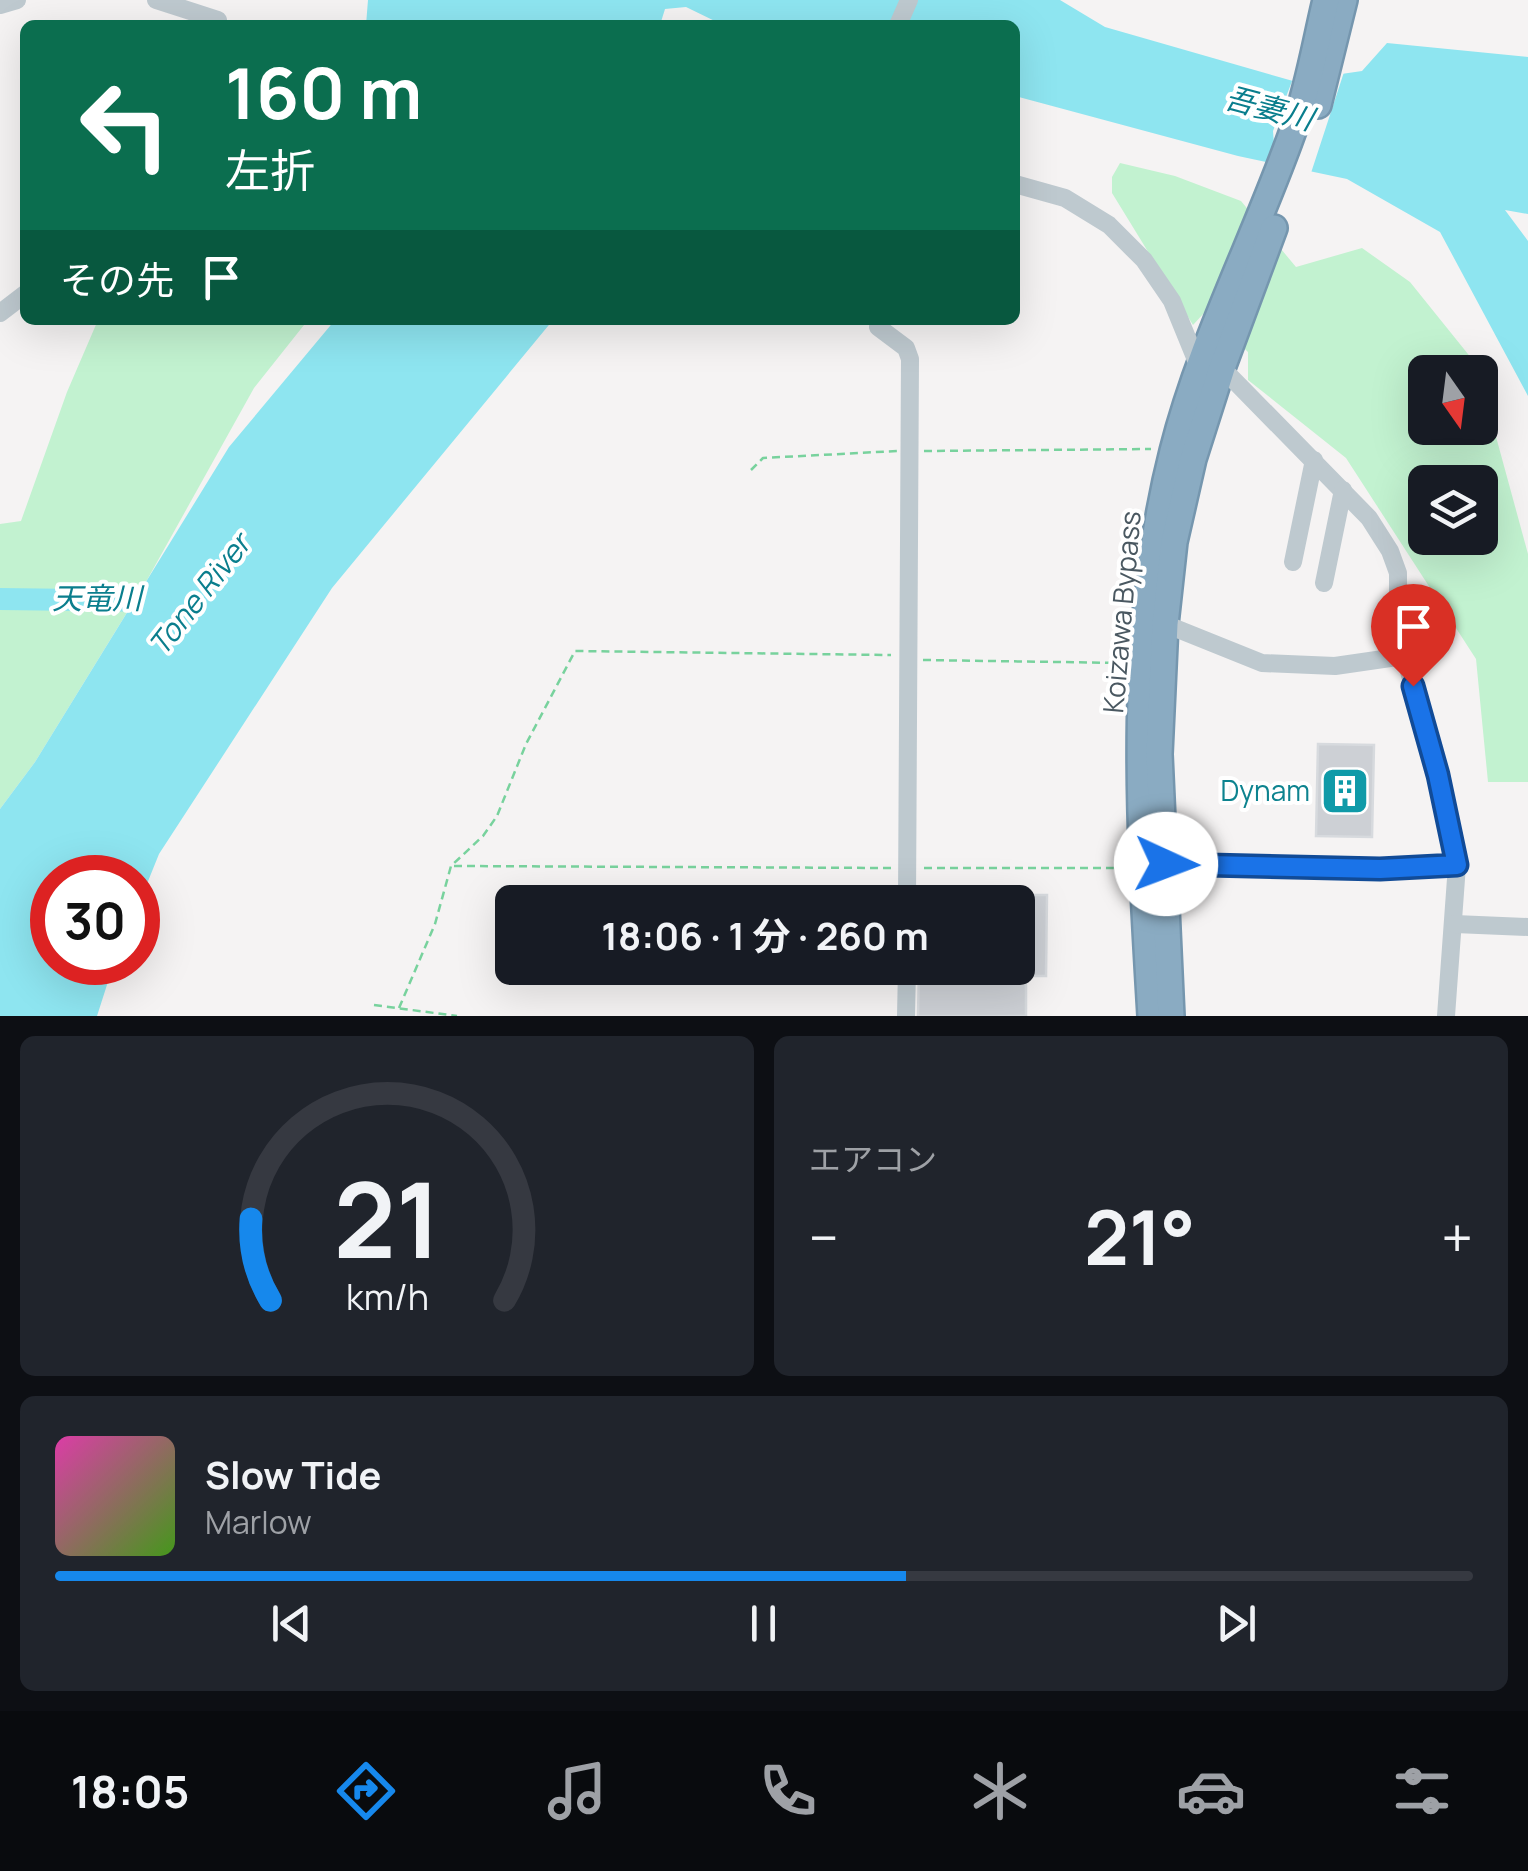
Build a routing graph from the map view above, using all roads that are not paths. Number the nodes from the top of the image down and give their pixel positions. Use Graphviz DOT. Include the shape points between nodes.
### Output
graph roads {
  1 [pos="17,0"];
  2 [pos="156,0"];
  3 [pos="1326,0"];
  4 [pos="1344,0"];
  5 [pos="1,3"];
  6 [pos="209,20"];
  7 [pos="1020,185"];
  8 [pos="880,325"];
  9 [pos="1224,333"];
  10 [pos="1210,367"];
  11 [pos="1314,460"];
  12 [pos="1343,490"];
  13 [pos="1293,562"];
  14 [pos="1324,583"];
  15 [pos="1165,624"];
  16 [pos="1404,656"];
  17 [pos="1457,865"];
  18 [pos="1154,866"];
  19 [pos="907,885"];
  20 [pos="1455,924"];
  21 [pos="1528,928"];
  22 [pos="906,985"];
  23 [pos="906,1016"];
  24 [pos="1150,1016"];
  25 [pos="1170,1016"];
  26 [pos="1446,1016"];
  1 -- 5 [label="street"];
  2 -- 6 [label="street"];
  3 -- 9 [label="highway, Koizawa Bypass" via="1296,122"];
  4 -- 9 [label="highway, Koizawa Bypass" via="1310,133"];
  7 -- 10 [label="street" via="1066,198 1109,225 1144,260"];
  8 -- 19 [label="street" via="910,352"];
  9 -- 10 [label="highway, Koizawa Bypass"];
  10 -- 11 [label="street"];
  10 -- 15 [label="highway, Koizawa Bypass" via="1174,542"];
  10 -- 18 [label="highway, Koizawa Bypass" via="1173,449 1153,543 1142,662"];
  11 -- 12 [label="street"];
  11 -- 13 [label="street"];
  12 -- 14 [label="street"];
  12 -- 16 [label="street" via="1369,518 1394,562"];
  15 -- 16 [label="street" via="1262,662 1335,666"];
  15 -- 18 [label="highway, Koizawa Bypass"];
  16 -- 17 [label="street"];
  17 -- 18 [label="street"];
  17 -- 20 [label="street"];
  18 -- 24 [label="highway, Koizawa Bypass"];
  18 -- 25 [label="highway, Koizawa Bypass"];
  20 -- 21 [label="street"];
  20 -- 26 [label="street"];
  22 -- 23 [label="street"];
}
